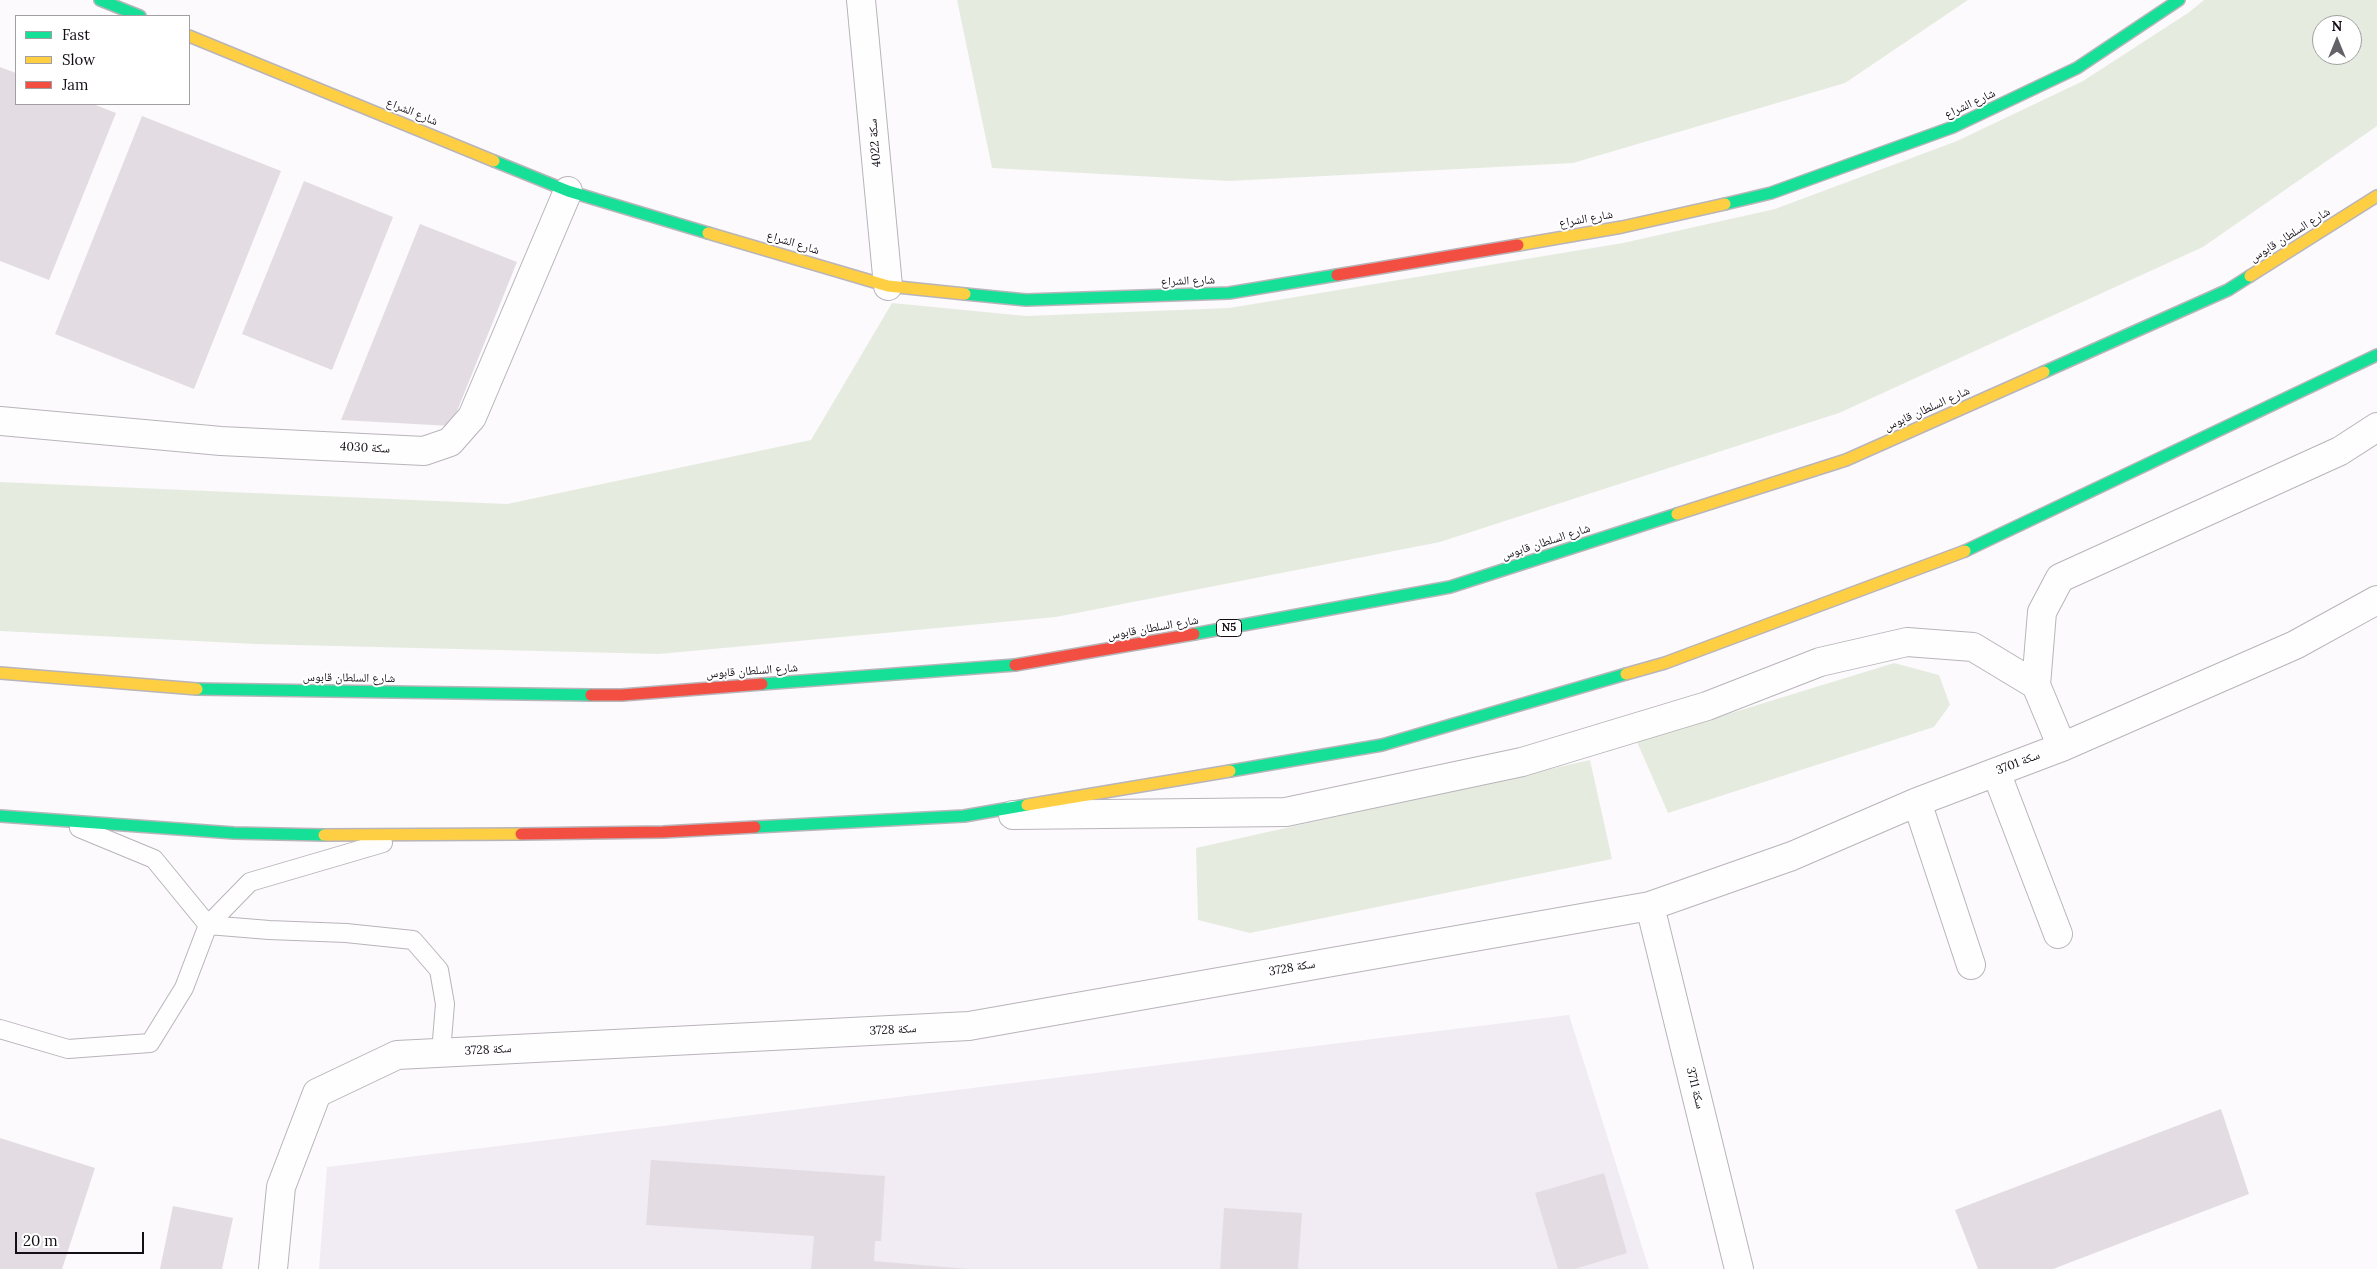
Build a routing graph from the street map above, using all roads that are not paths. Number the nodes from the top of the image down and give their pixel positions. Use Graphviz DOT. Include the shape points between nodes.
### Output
graph roads {
  1 [pos="100,0"];
  2 [pos="861,0"];
  3 [pos="2179,0"];
  4 [pos="138,15"];
  5 [pos="190,36"];
  6 [pos="568,190"];
  7 [pos="2377,196"];
  8 [pos="888,286"];
  9 [pos="2377,355"];
  10 [pos="0,421"];
  11 [pos="2377,427"];
  12 [pos="2377,600"];
  13 [pos="0,673"];
  14 [pos="2036,685"];
  15 [pos="2062,747"];
  16 [pos="1996,772"];
  17 [pos="1916,802"];
  18 [pos="0,816"];
  19 [pos="964,816"];
  20 [pos="62,821"];
  21 [pos="406,836"];
  22 [pos="1650,906"];
  23 [pos="208,925"];
  24 [pos="2058,934"];
  25 [pos="1970,965"];
  26 [pos="0,1029"];
  27 [pos="441,1052"];
  28 [pos="273,1269"];
  29 [pos="1739,1269"];
  1 -- 4 [label="main road"];
  2 -- 8 [label="street, سكة 4022"];
  3 -- 8 [label="main road, شارع الشراع" via="2077,68 1953,127 1771,193 1622,227 1229,294 1026,300"];
  5 -- 6 [label="main road, شارع الشراع"];
  6 -- 8 [label="main road, شارع الشراع"];
  6 -- 10 [label="street, سكة 4030" via="472,417 450,442 424,451 221,441"];
  7 -- 13 [label="main road, شارع السلطان قابوس / N5" via="2228,290 1846,460 1450,587 1032,664 622,695 212,690"];
  9 -- 19 [label="main road" via="1963,552 1665,663 1382,744"];
  11 -- 14 [label="street" via="2340,451 2060,578 2042,612"];
  12 -- 15 [label="street, سكة 3701" via="2295,645"];
  14 -- 15 [label="street"];
  14 -- 19 [label="street" via="1973,647 1907,642 1820,662 1707,706 1522,762 1286,812"];
  15 -- 16 [label="street, سكة 3701"];
  16 -- 17 [label="street, سكة 3701"];
  16 -- 24 [label="street"];
  17 -- 22 [label="street, سكة 3701" via="1792,856"];
  17 -- 25 [label="street"];
  18 -- 20 [label="main road"];
  19 -- 21 [label="main road" via="663,832"];
  20 -- 21 [label="main road" via="234,833"];
  20 -- 23 [label="lane" via="154,859"];
  21 -- 23 [label="lane" via="250,882"];
  22 -- 27 [label="street, سكة 3728" via="969,1026"];
  22 -- 29 [label="street, سكة 3711"];
  23 -- 26 [label="lane" via="184,988 150,1043 68,1049"];
  23 -- 27 [label="lane" via="413,940 439,970 445,1004"];
  27 -- 28 [label="street, سكة 3728" via="397,1056 317,1093 281,1187"];
}
